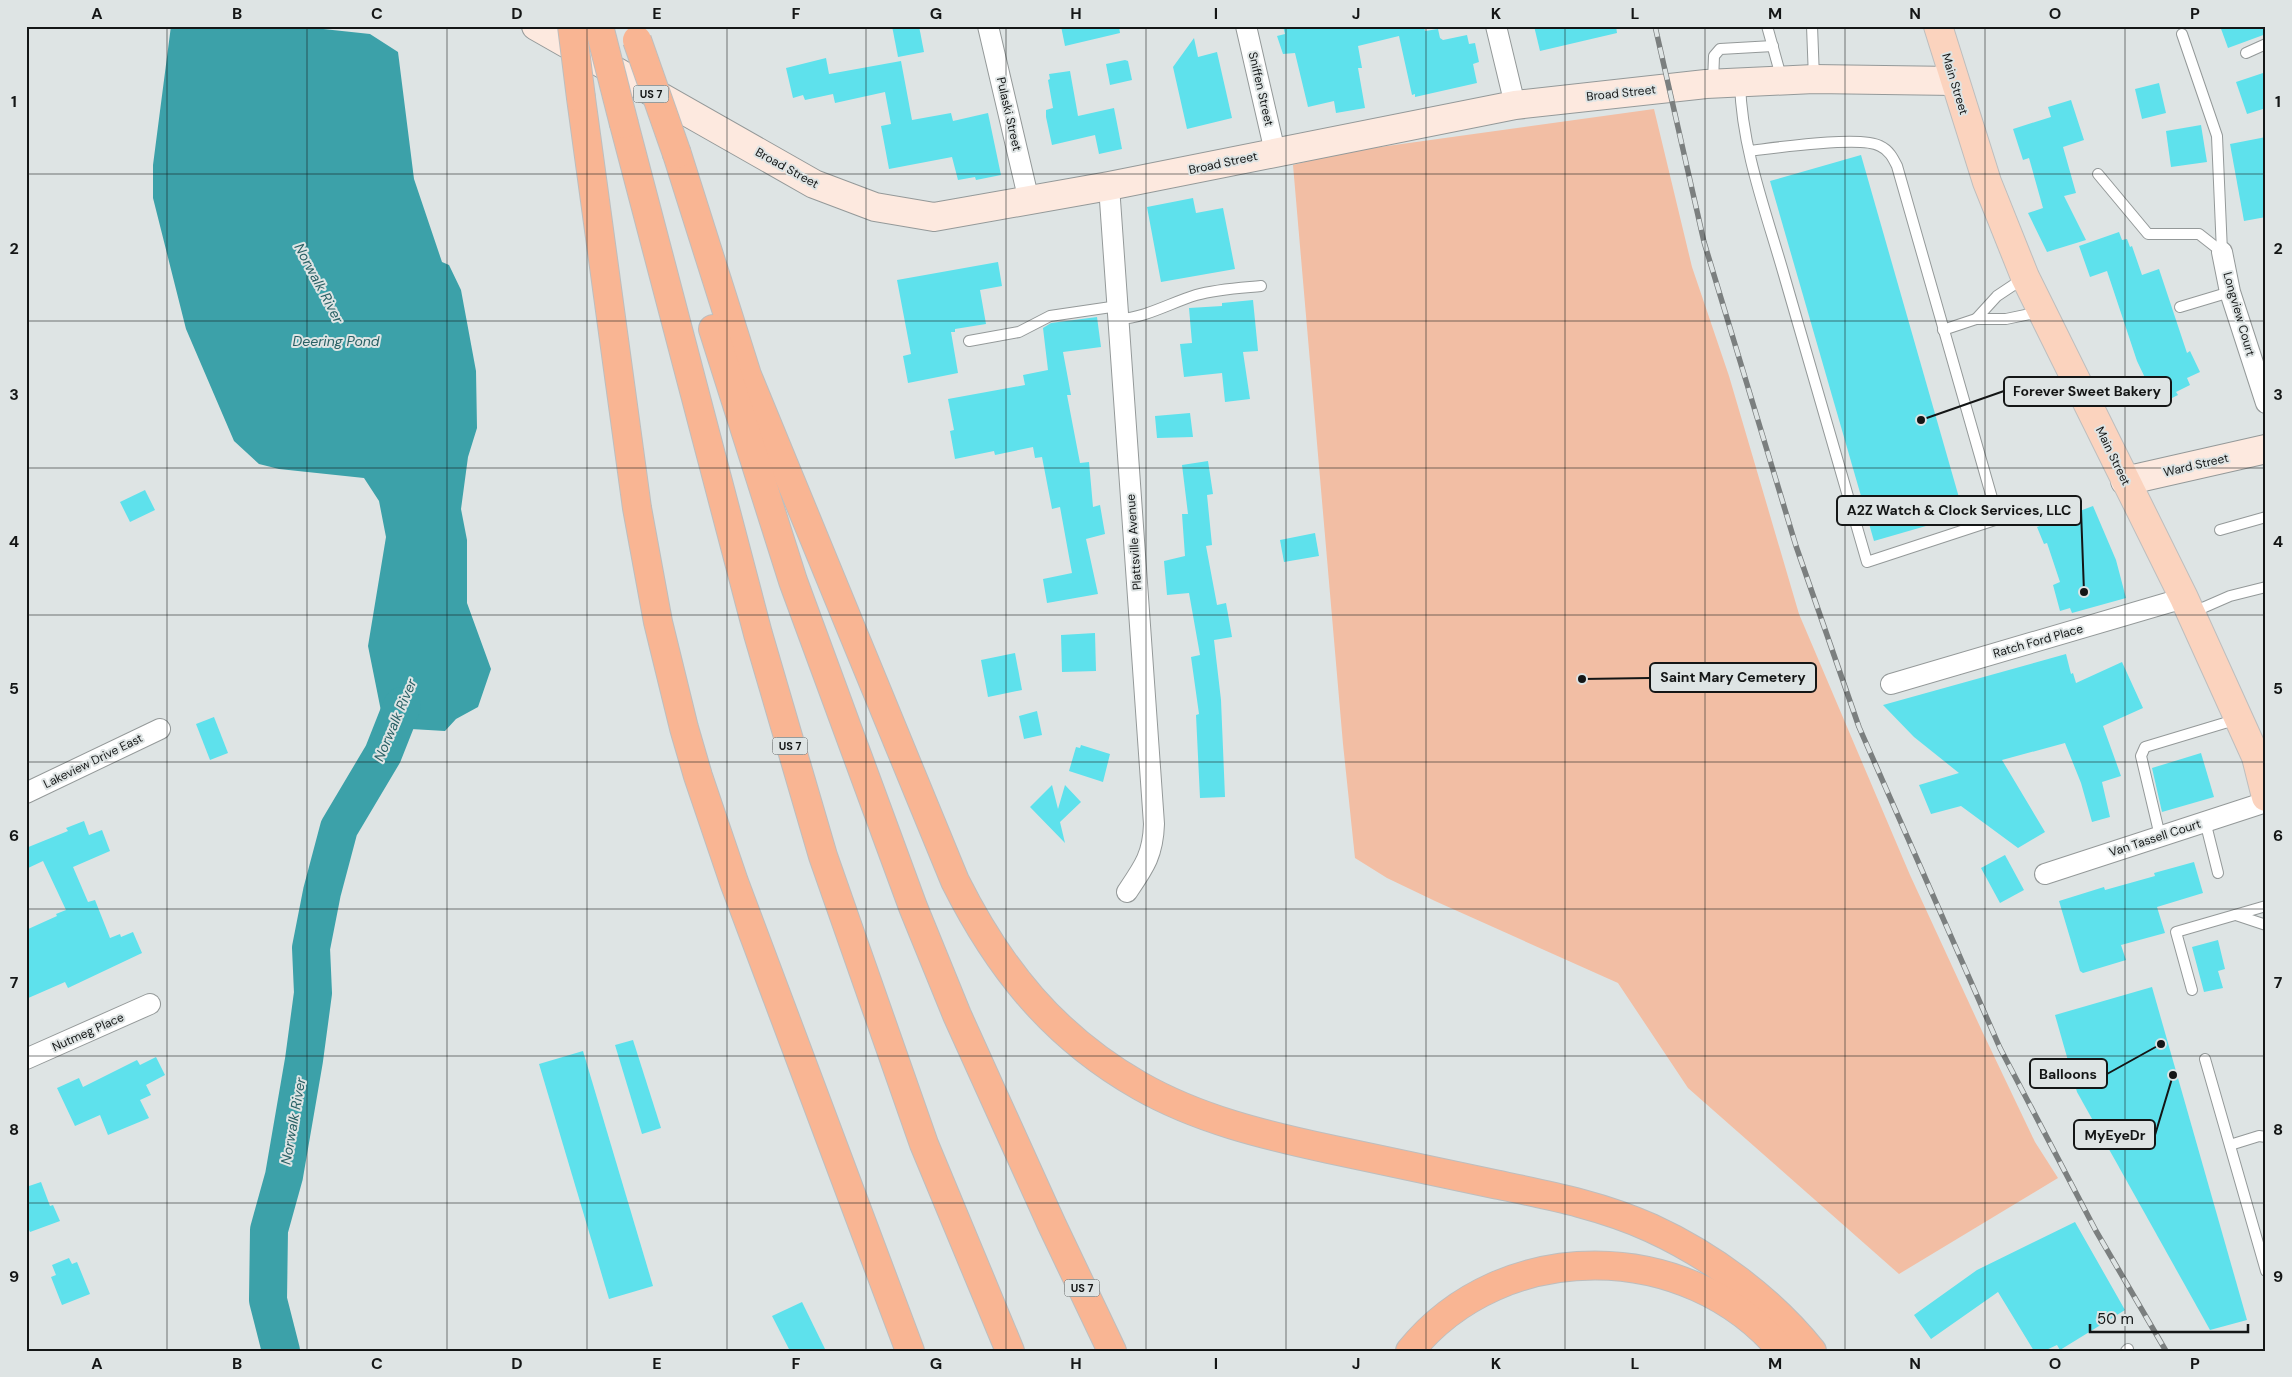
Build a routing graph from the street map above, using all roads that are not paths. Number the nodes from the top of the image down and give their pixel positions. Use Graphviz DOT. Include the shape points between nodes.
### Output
graph roads {
  1 [pos="536,26"];
  2 [pos="572,26"];
  3 [pos="599,26"];
  4 [pos="988,26"];
  5 [pos="1246,26"];
  6 [pos="1496,26"];
  7 [pos="1767,26"];
  8 [pos="1812,26"];
  9 [pos="1938,26"];
  10 [pos="635,33"];
  11 [pos="2182,34"];
  12 [pos="2266,44"];
  13 [pos="1773,46"];
  14 [pos="2246,53"];
  15 [pos="1814,80"];
  16 [pos="1783,81"];
  17 [pos="1954,81"];
  18 [pos="1740,83"];
  19 [pos="1712,84"];
  20 [pos="1515,105"];
  21 [pos="671,151"];
  22 [pos="1749,151"];
  23 [pos="1275,152"];
  24 [pos="2098,174"];
  25 [pos="1109,186"];
  26 [pos="1029,201"];
  27 [pos="2222,252"];
  28 [pos="2025,277"];
  29 [pos="1261,286"];
  30 [pos="2230,292"];
  31 [pos="2180,307"];
  32 [pos="2041,311"];
  33 [pos="1118,313"];
  34 [pos="1976,319"];
  35 [pos="1943,330"];
  36 [pos="969,341"];
  37 [pos="2266,403"];
  38 [pos="2266,448"];
  39 [pos="2125,481"];
  40 [pos="2266,517"];
  41 [pos="2220,530"];
  42 [pos="2266,587"];
  43 [pos="2187,605"];
  44 [pos="1891,684"];
  45 [pos="2238,719"];
  46 [pos="160,729"];
  47 [pos="2261,758"];
  48 [pos="26,793"];
  49 [pos="2266,797"];
  50 [pos="2266,802"];
  51 [pos="2205,821"];
  52 [pos="2160,836"];
  53 [pos="2218,873"];
  54 [pos="2044,874"];
  55 [pos="1127,892"];
  56 [pos="2266,906"];
  57 [pos="2236,915"];
  58 [pos="2266,925"];
  59 [pos="2192,990"];
  60 [pos="150,1004"];
  61 [pos="2206,1058"];
  62 [pos="26,1059"];
  63 [pos="2266,1137"];
  64 [pos="2230,1145"];
  65 [pos="2266,1271"];
  66 [pos="910,1351"];
  67 [pos="1010,1351"];
  68 [pos="1112,1351"];
  69 [pos="1410,1351"];
  70 [pos="1782,1351"];
  71 [pos="1812,1351"];
  1 -- 26 [label="street, Broad Street" via="814,184 875,207 934,217"];
  2 -- 66 [label="highway, bridge" via="637,508 658,622 684,728 734,882"];
  3 -- 67 [label="highway, US 7, bridge" via="758,634 818,837 920,1135"];
  4 -- 26 [label="street, Pulaski Street"];
  5 -- 23 [label="street, Sniffen Street"];
  6 -- 20 [label="street"];
  7 -- 13 [label="lane"];
  8 -- 15 [label="lane"];
  9 -- 17 [label="main road, Main Street"];
  10 -- 21 [label="highway, US 7, bridge"];
  11 -- 27 [label="lane" via="2217,136"];
  12 -- 14 [label="lane"];
  13 -- 16 [label="lane"];
  13 -- 19 [label="lane" via="1720,49 1714,56"];
  15 -- 16 [label="street, Broad Street"];
  15 -- 17 [label="street, Broad Street"];
  16 -- 18 [label="street, Broad Street"];
  17 -- 28 [label="main road, Main Street" via="1987,182"];
  18 -- 19 [label="street, Broad Street"];
  18 -- 22 [label="lane" via="1741,116"];
  19 -- 20 [label="street, Broad Street"];
  20 -- 23 [label="street, Broad Street"];
  21 -- 68 [label="highway, US 7" via="722,360 796,590 872,799 957,1015"];
  21 -- 71 [label="highway" via="747,376 955,881 1001,963 1040,1007 1087,1051 1115,1071 1204,1115 1310,1145 1558,1198 1652,1228 1740,1282 1783,1319"];
  22 -- 35 [label="lane" via="1860,140 1879,145 1890,153 1897,166"];
  22 -- 35 [label="lane" via="1867,562 1998,518"];
  23 -- 25 [label="street, Broad Street"];
  24 -- 27 [label="lane" via="2148,234 2199,234"];
  25 -- 26 [label="street, Broad Street"];
  25 -- 33 [label="street, Plattsville Avenue"];
  27 -- 30 [label="street, Longview Court"];
  28 -- 32 [label="main road, Main Street"];
  28 -- 34 [label="lane" via="1997,296"];
  29 -- 33 [label="lane" via="1198,295 1135,319"];
  30 -- 31 [label="lane"];
  30 -- 37 [label="street, Longview Court"];
  32 -- 34 [label="lane" via="2006,319"];
  32 -- 39 [label="main road, Main Street"];
  33 -- 36 [label="lane" via="1050,316 1019,332"];
  33 -- 55 [label="street, Plattsville Avenue" via="1154,824 1153,844 1144,868"];
  34 -- 35 [label="lane"];
  38 -- 39 [label="street, Ward Street"];
  39 -- 43 [label="main road, Main Street"];
  40 -- 41 [label="lane"];
  42 -- 43 [label="lane"];
  43 -- 44 [label="street, Ratch Ford Place"];
  43 -- 45 [label="main road, Main Street"];
  45 -- 47 [label="main road, Main Street"];
  45 -- 52 [label="lane" via="2145,748 2142,756"];
  46 -- 48 [label="street, Lakeview Drive East"];
  47 -- 49 [label="main road, Main Street"];
  50 -- 51 [label="street, Van Tassell Court"];
  51 -- 52 [label="street, Van Tassell Court"];
  51 -- 53 [label="lane"];
  52 -- 54 [label="street, Van Tassell Court"];
  56 -- 57 [label="lane"];
  57 -- 58 [label="lane"];
  57 -- 59 [label="lane" via="2176,932"];
  60 -- 62 [label="street, Nutmeg Place"];
  61 -- 64 [label="lane"];
  63 -- 64 [label="lane"];
  64 -- 65 [label="lane"];
  69 -- 70 [label="highway" via="1443,1317 1499,1283 1532,1272 1589,1264 1646,1269 1678,1278 1732,1306"];
}
